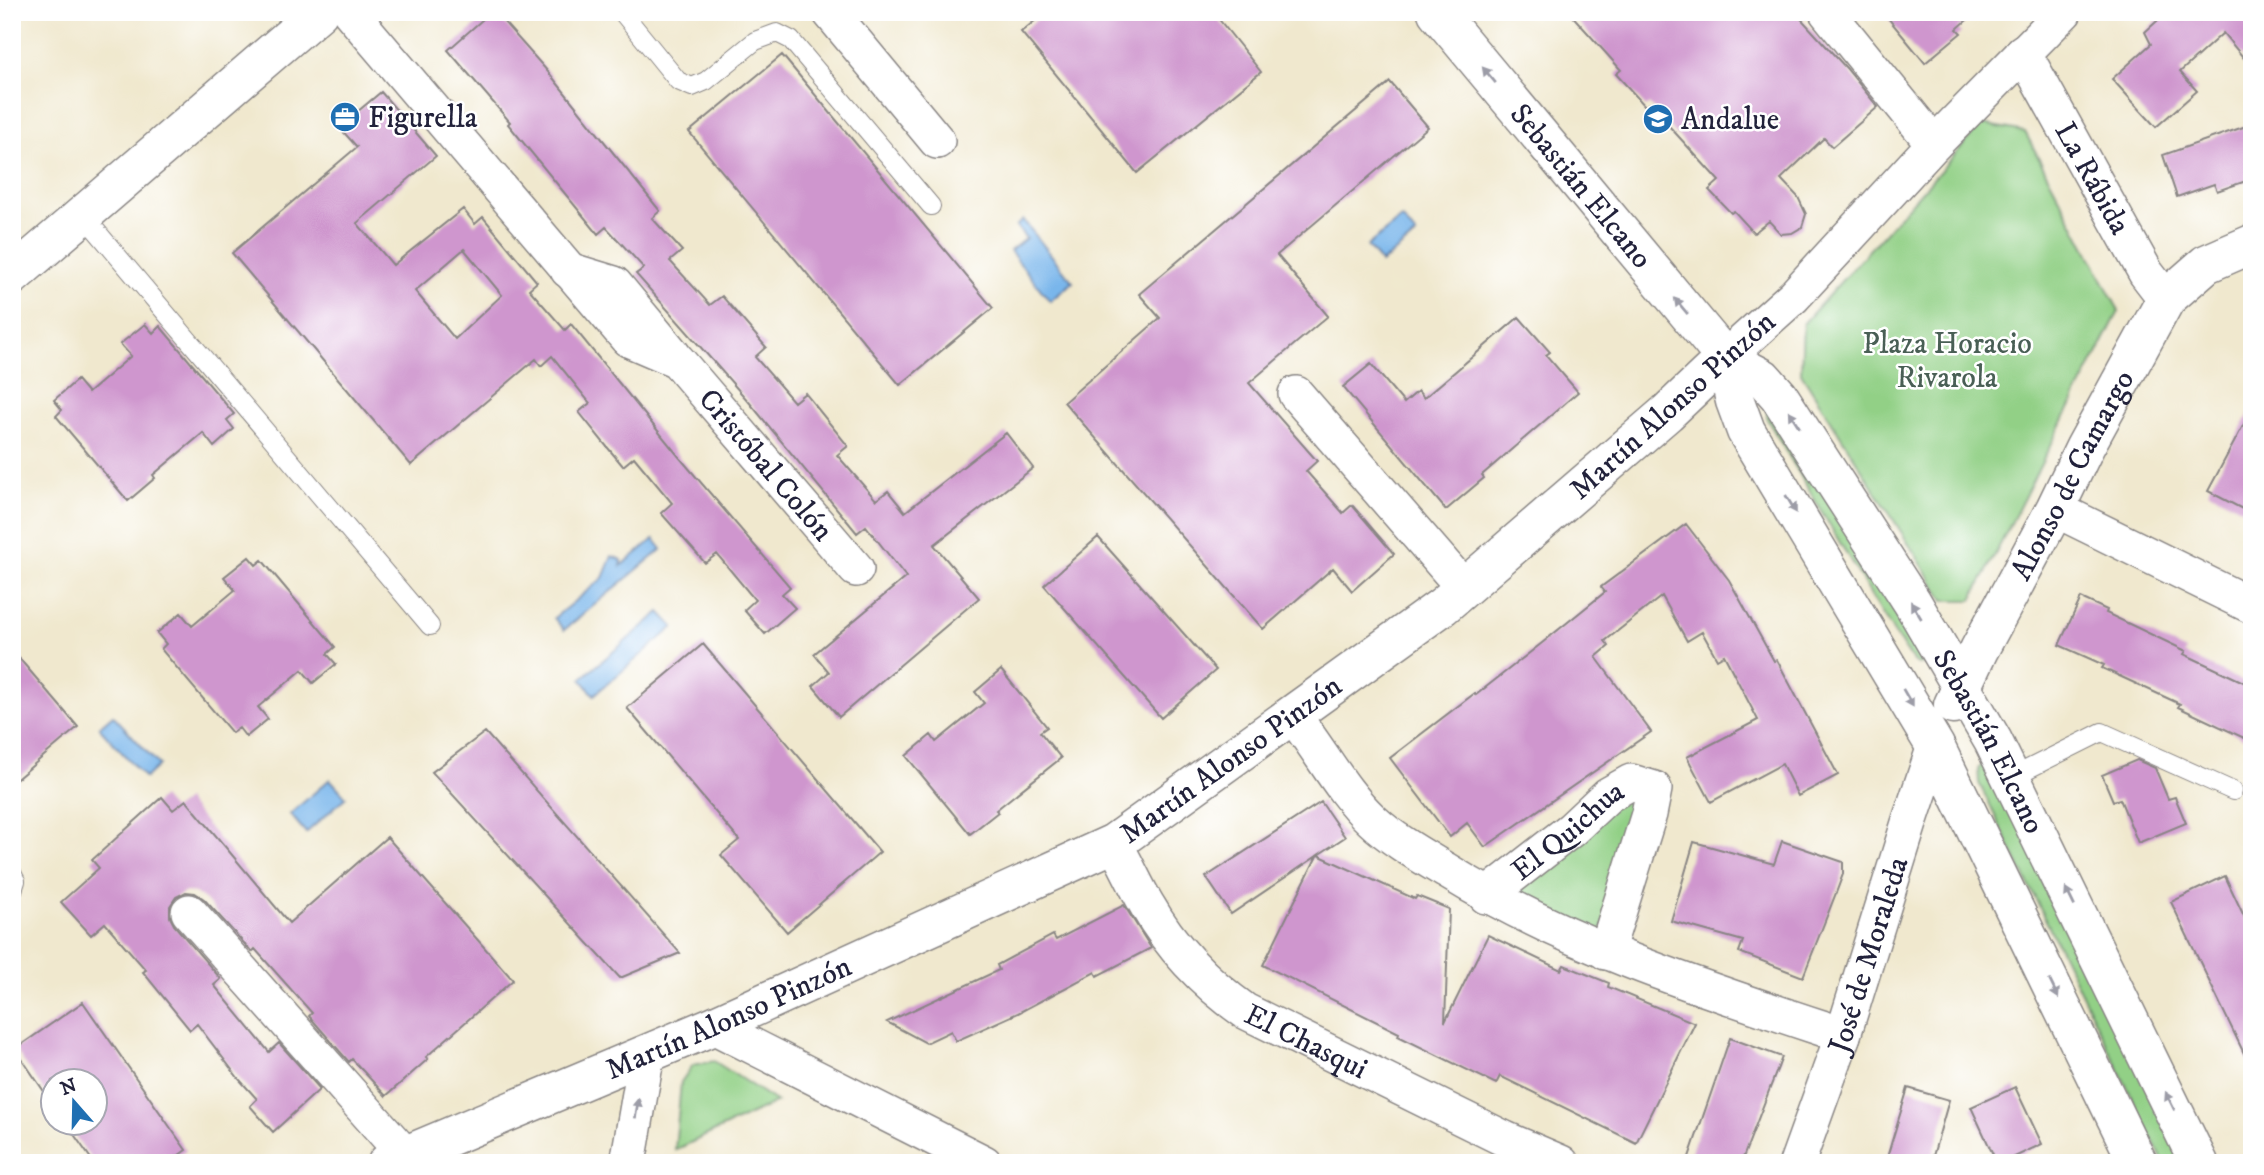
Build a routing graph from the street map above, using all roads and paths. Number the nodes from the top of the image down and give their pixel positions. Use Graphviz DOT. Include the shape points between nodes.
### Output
graph roads {
  1 [pos="319,12"];
  2 [pos="350,12"];
  3 [pos="622,12"];
  4 [pos="830,12"];
  5 [pos="1437,12"];
  6 [pos="1827,12"];
  7 [pos="2054,15"];
  8 [pos="2023,52"];
  9 [pos="937,141"];
  10 [pos="1934,144"];
  11 [pos="931,206"];
  12 [pos="83,215"];
  13 [pos="2252,244"];
  14 [pos="12,276"];
  15 [pos="2166,299"];
  16 [pos="1725,358"];
  17 [pos="1296,394"];
  18 [pos="2055,509"];
  19 [pos="856,569"];
  20 [pos="1464,588"];
  21 [pos="2252,606"];
  22 [pos="430,626"];
  23 [pos="1961,685"];
  24 [pos="1292,715"];
  25 [pos="1936,746"];
  26 [pos="2012,777"];
  27 [pos="2233,791"];
  28 [pos="1114,843"];
  29 [pos="12,873"];
  30 [pos="12,893"];
  31 [pos="1486,896"];
  32 [pos="189,912"];
  33 [pos="1606,952"];
  34 [pos="713,1026"];
  35 [pos="1843,1035"];
  36 [pos="647,1053"];
  37 [pos="396,1159"];
  38 [pos="628,1163"];
  39 [pos="984,1163"];
  40 [pos="1561,1163"];
  41 [pos="1797,1163"];
  42 [pos="2138,1163"];
  43 [pos="2199,1163"];
  1 -- 12 [label="street"];
  2 -- 19 [label="street, Cristóbal Colón" via="628,339 677,360"];
  3 -- 11 [label="lane" via="678,81 692,87 755,41 777,33 791,40"];
  4 -- 9 [label="street"];
  16 -- 5 [label="street, Sebastián Elcano, one-way"];
  6 -- 10 [label="street"];
  7 -- 8 [label="street, Martín Alonso Pinzón"];
  8 -- 10 [label="street, Martín Alonso Pinzón"];
  8 -- 15 [label="street, La Rábida" via="2146,273"];
  10 -- 16 [label="street, Martín Alonso Pinzón" via="1794,296"];
  12 -- 14 [label="street"];
  12 -- 22 [label="lane"];
  13 -- 15 [label="street, Alonso de Camargo" via="2206,264"];
  15 -- 18 [label="street, Alonso de Camargo"];
  16 -- 20 [label="street, Martín Alonso Pinzón"];
  23 -- 16 [label="street, Sebastián Elcano, one-way" via="1779,396 1763,377"];
  16 -- 25 [label="street, Sebastián Elcano, one-way" via="1746,431"];
  17 -- 20 [label="street"];
  18 -- 21 [label="street"];
  18 -- 23 [label="street, Alonso de Camargo"];
  20 -- 24 [label="street, Martín Alonso Pinzón"];
  23 -- 25 [label="street, Alonso de Camargo"];
  23 -- 26 [label="street, Sebastián Elcano"];
  24 -- 28 [label="street, Martín Alonso Pinzón"];
  24 -- 31 [label="street, El Quichua" via="1338,782 1373,821"];
  25 -- 35 [label="street, José de Moraleda"];
  25 -- 42 [label="street, Sebastián Elcano, one-way"];
  26 -- 27 [label="lane" via="2102,732"];
  43 -- 26 [label="street, Sebastián Elcano, one-way"];
  28 -- 34 [label="street, Martín Alonso Pinzón"];
  28 -- 40 [label="street, El Chasqui" via="1162,930 1181,956 1222,995 1282,1030"];
  29 -- 30 [label="lane" via="16,881"];
  31 -- 33 [label="street, El Quichua"];
  31 -- 33 [label="street, El Quichua" via="1608,795 1631,782 1654,789"];
  32 -- 37 [label="street"];
  33 -- 35 [label="street, El Quichua"];
  34 -- 36 [label="street, Martín Alonso Pinzón"];
  34 -- 39 [label="street"];
  35 -- 41 [label="street, José de Moraleda"];
  36 -- 37 [label="street, Martín Alonso Pinzón"];
  38 -- 36 [label="street, one-way"];
}
